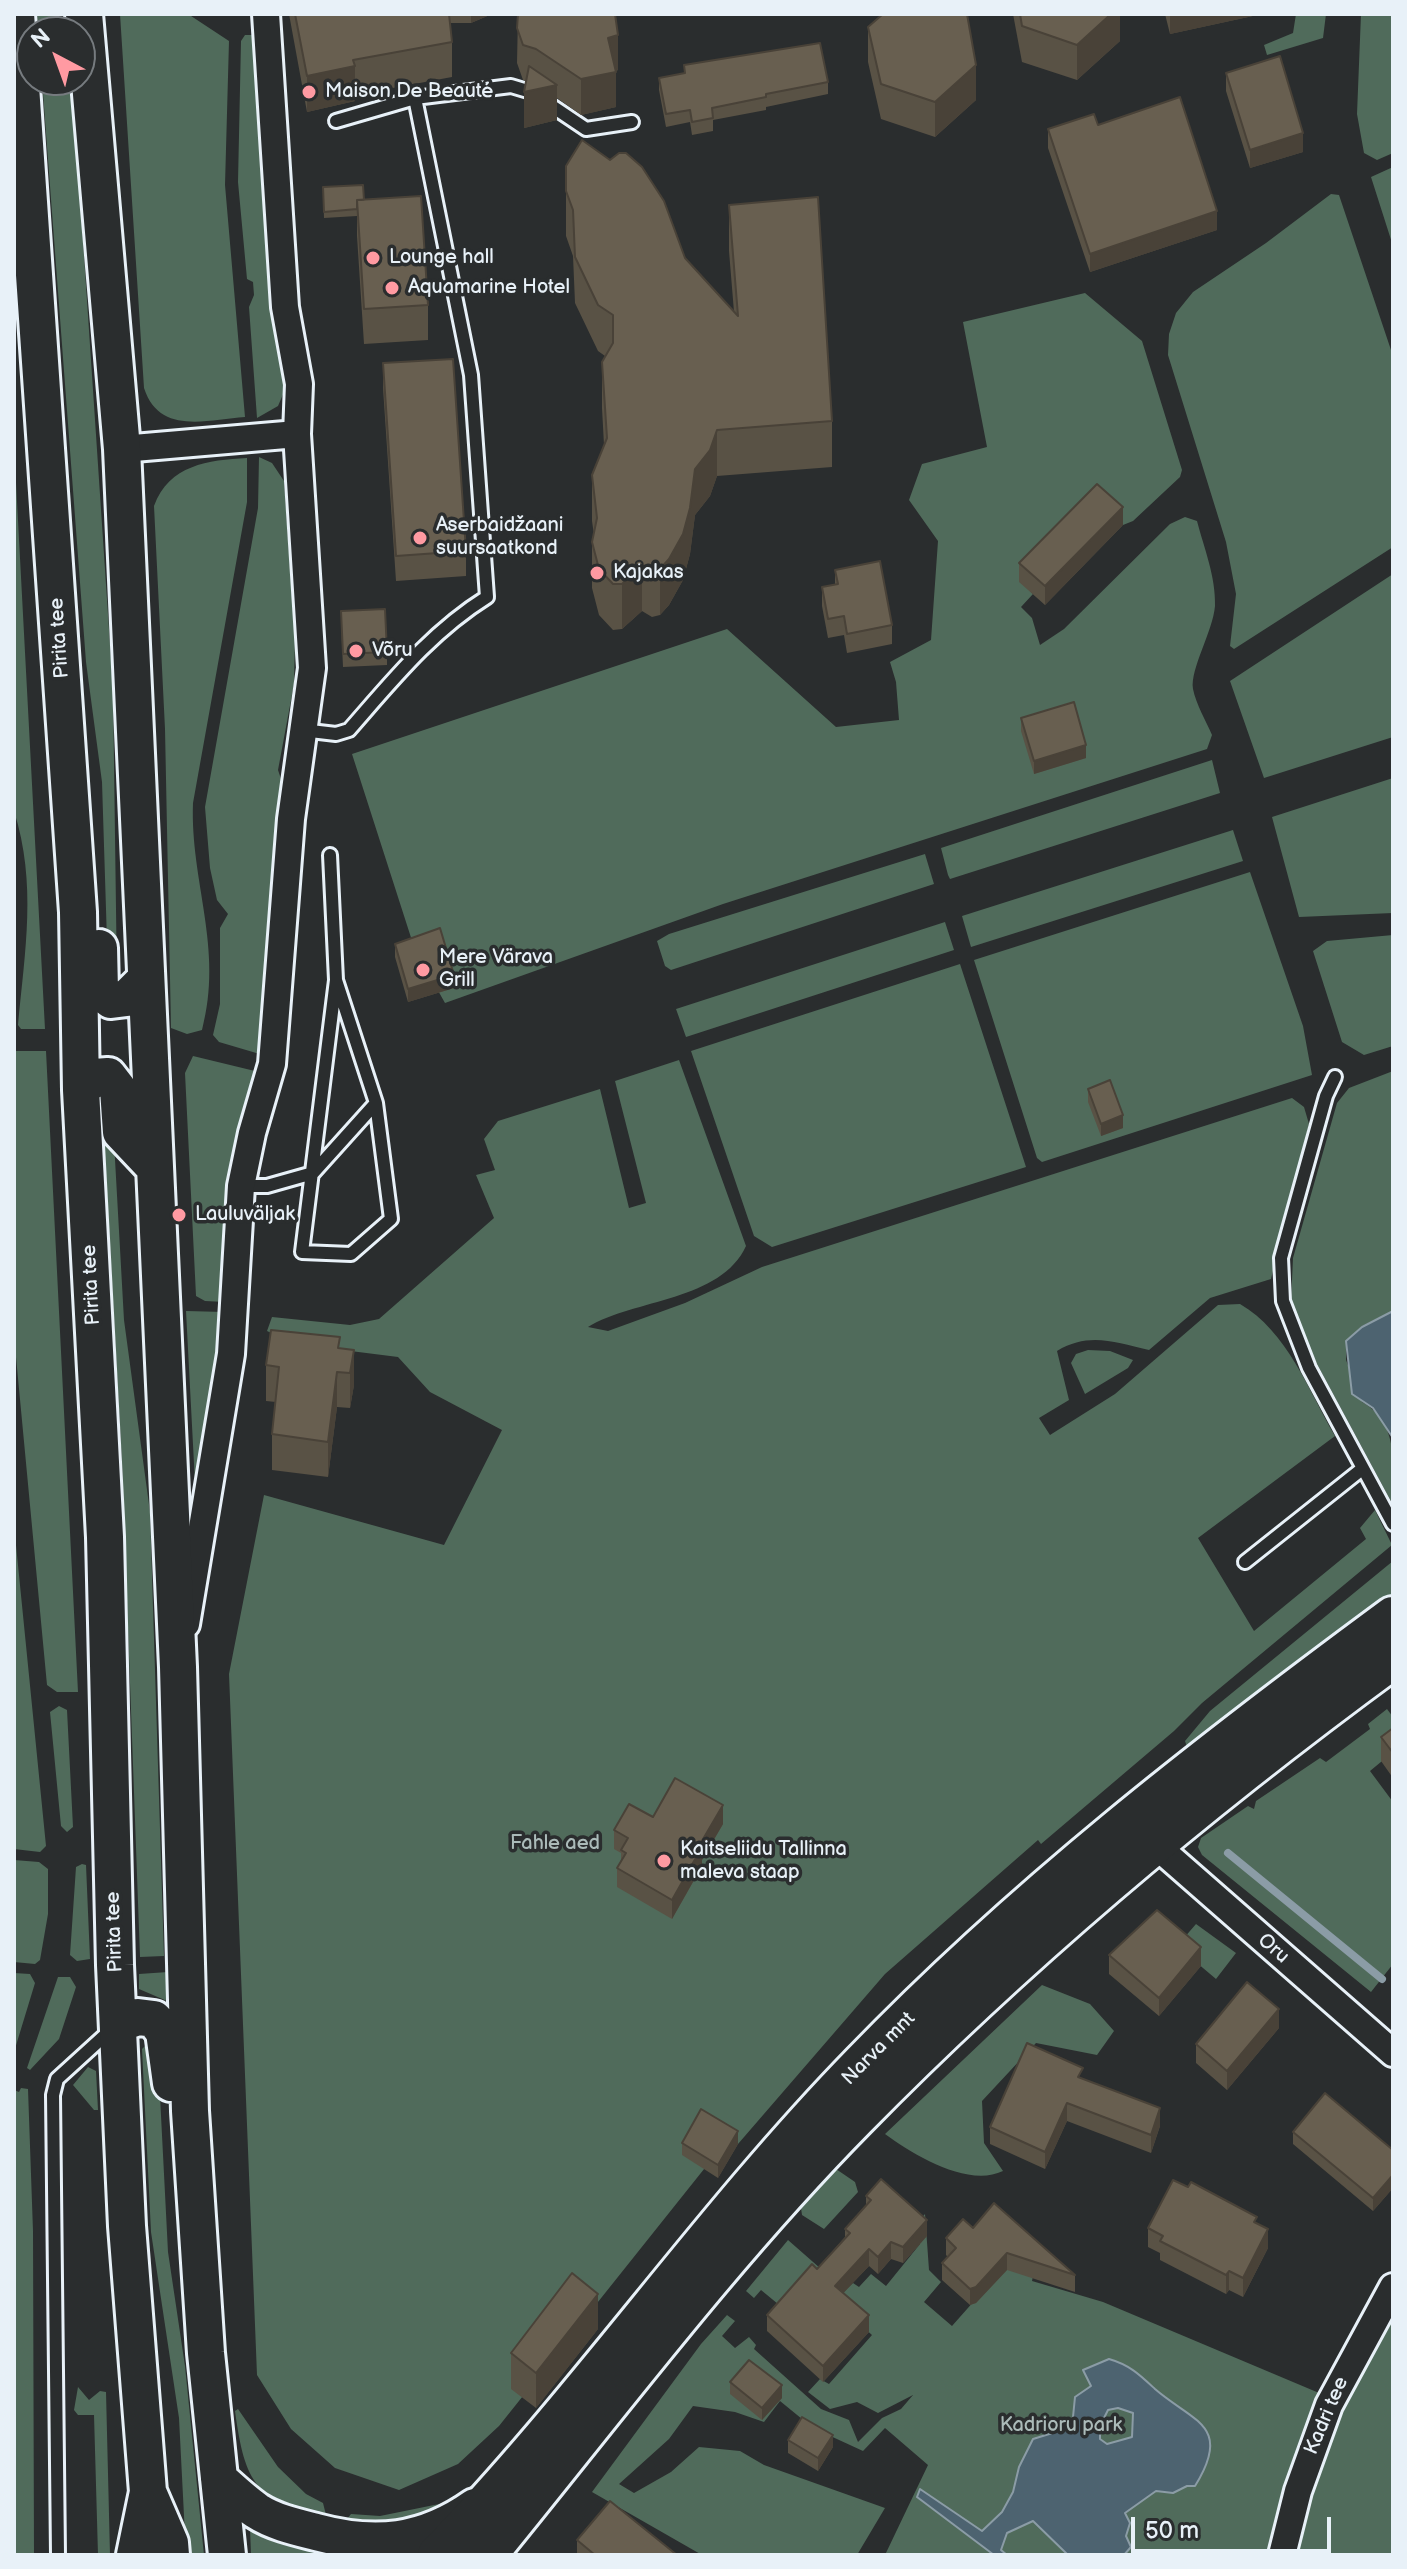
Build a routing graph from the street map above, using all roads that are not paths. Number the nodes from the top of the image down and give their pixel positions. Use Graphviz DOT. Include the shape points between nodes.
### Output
graph roads {
  1 [pos="16,14"];
  2 [pos="84,14"];
  3 [pos="266,14"];
  4 [pos="415,98"];
  5 [pos="336,121"];
  6 [pos="632,122"];
  7 [pos="297,434"];
  8 [pos="122,449"];
  9 [pos="302,730"];
  10 [pos="330,855"];
  11 [pos="78,912"];
  12 [pos="146,979"];
  13 [pos="336,980"];
  14 [pos="1335,1077"];
  15 [pos="81,1090"];
  16 [pos="376,1103"];
  17 [pos="154,1167"];
  18 [pos="313,1173"];
  19 [pos="241,1186"];
  20 [pos="1362,1469"];
  21 [pos="1393,1524"];
  22 [pos="1245,1562"];
  23 [pos="1393,1617"];
  24 [pos="1393,1658"];
  25 [pos="178,1667"];
  26 [pos="1141,1832"];
  27 [pos="118,2024"];
  28 [pos="1393,2053"];
  29 [pos="190,2111"];
  30 [pos="1393,2287"];
  31 [pos="219,2479"];
  32 [pos="506,2485"];
  33 [pos="148,2492"];
  34 [pos="58,2555"];
  35 [pos="135,2555"];
  36 [pos="171,2555"];
  37 [pos="227,2555"];
  38 [pos="438,2555"];
  39 [pos="486,2555"];
  40 [pos="1282,2555"];
  1 -- 11 [label="main road, Pirita tee"];
  2 -- 8 [label="main road"];
  3 -- 7 [label="street" via="285,307 299,384"];
  4 -- 5 [label="lane"];
  4 -- 6 [label="lane" via="511,86 531,92 586,129"];
  4 -- 9 [label="lane" via="471,375 487,597 424,644 349,730"];
  7 -- 8 [label="street"];
  7 -- 9 [label="street" via="312,668"];
  8 -- 12 [label="main road"];
  9 -- 19 [label="street" via="272,1064"];
  10 -- 13 [label="lane"];
  11 -- 12 [label="main road" via="99,945 100,991 111,1000 127,998"];
  11 -- 15 [label="main road, Pirita tee"];
  12 -- 17 [label="main road"];
  13 -- 16 [label="lane"];
  13 -- 18 [label="lane"];
  14 -- 20 [label="lane" via="1281,1258 1283,1301 1309,1368"];
  15 -- 17 [label="main road" via="95,1077 108,1076 118,1089 121,1132"];
  15 -- 27 [label="main road, Pirita tee" via="105,1537"];
  16 -- 18 [label="lane"];
  16 -- 18 [label="lane" via="391,1219 351,1254 302,1252"];
  17 -- 25 [label="main road"];
  18 -- 19 [label="lane" via="267,1186"];
  19 -- 25 [label="street" via="231,1354"];
  20 -- 21 [label="lane"];
  20 -- 22 [label="lane"];
  23 -- 26 [label="main road, Narva mnt"];
  24 -- 26 [label="main road, Narva mnt"];
  25 -- 29 [label="main road"];
  26 -- 28 [label="street, Oru"];
  26 -- 32 [label="main road, Narva mnt" via="1020,1913 861,2065 733,2209"];
  26 -- 39 [label="main road, Narva mnt" via="855,2118 756,2227"];
  27 -- 29 [label="main road" via="138,2017 154,2019 164,2032 168,2079"];
  27 -- 33 [label="main road, Pirita tee"];
  27 -- 34 [label="lane" via="57,2079 53,2095"];
  29 -- 31 [label="main road"];
  30 -- 40 [label="street, Kadri tee" via="1329,2405"];
  31 -- 32 [label="main road" via="258,2512 285,2524 363,2542 429,2534"];
  31 -- 37 [label="main road"];
  32 -- 38 [label="main road, Narva mnt"];
  33 -- 35 [label="main road, Pirita tee"];
  33 -- 36 [label="main road"];
}
